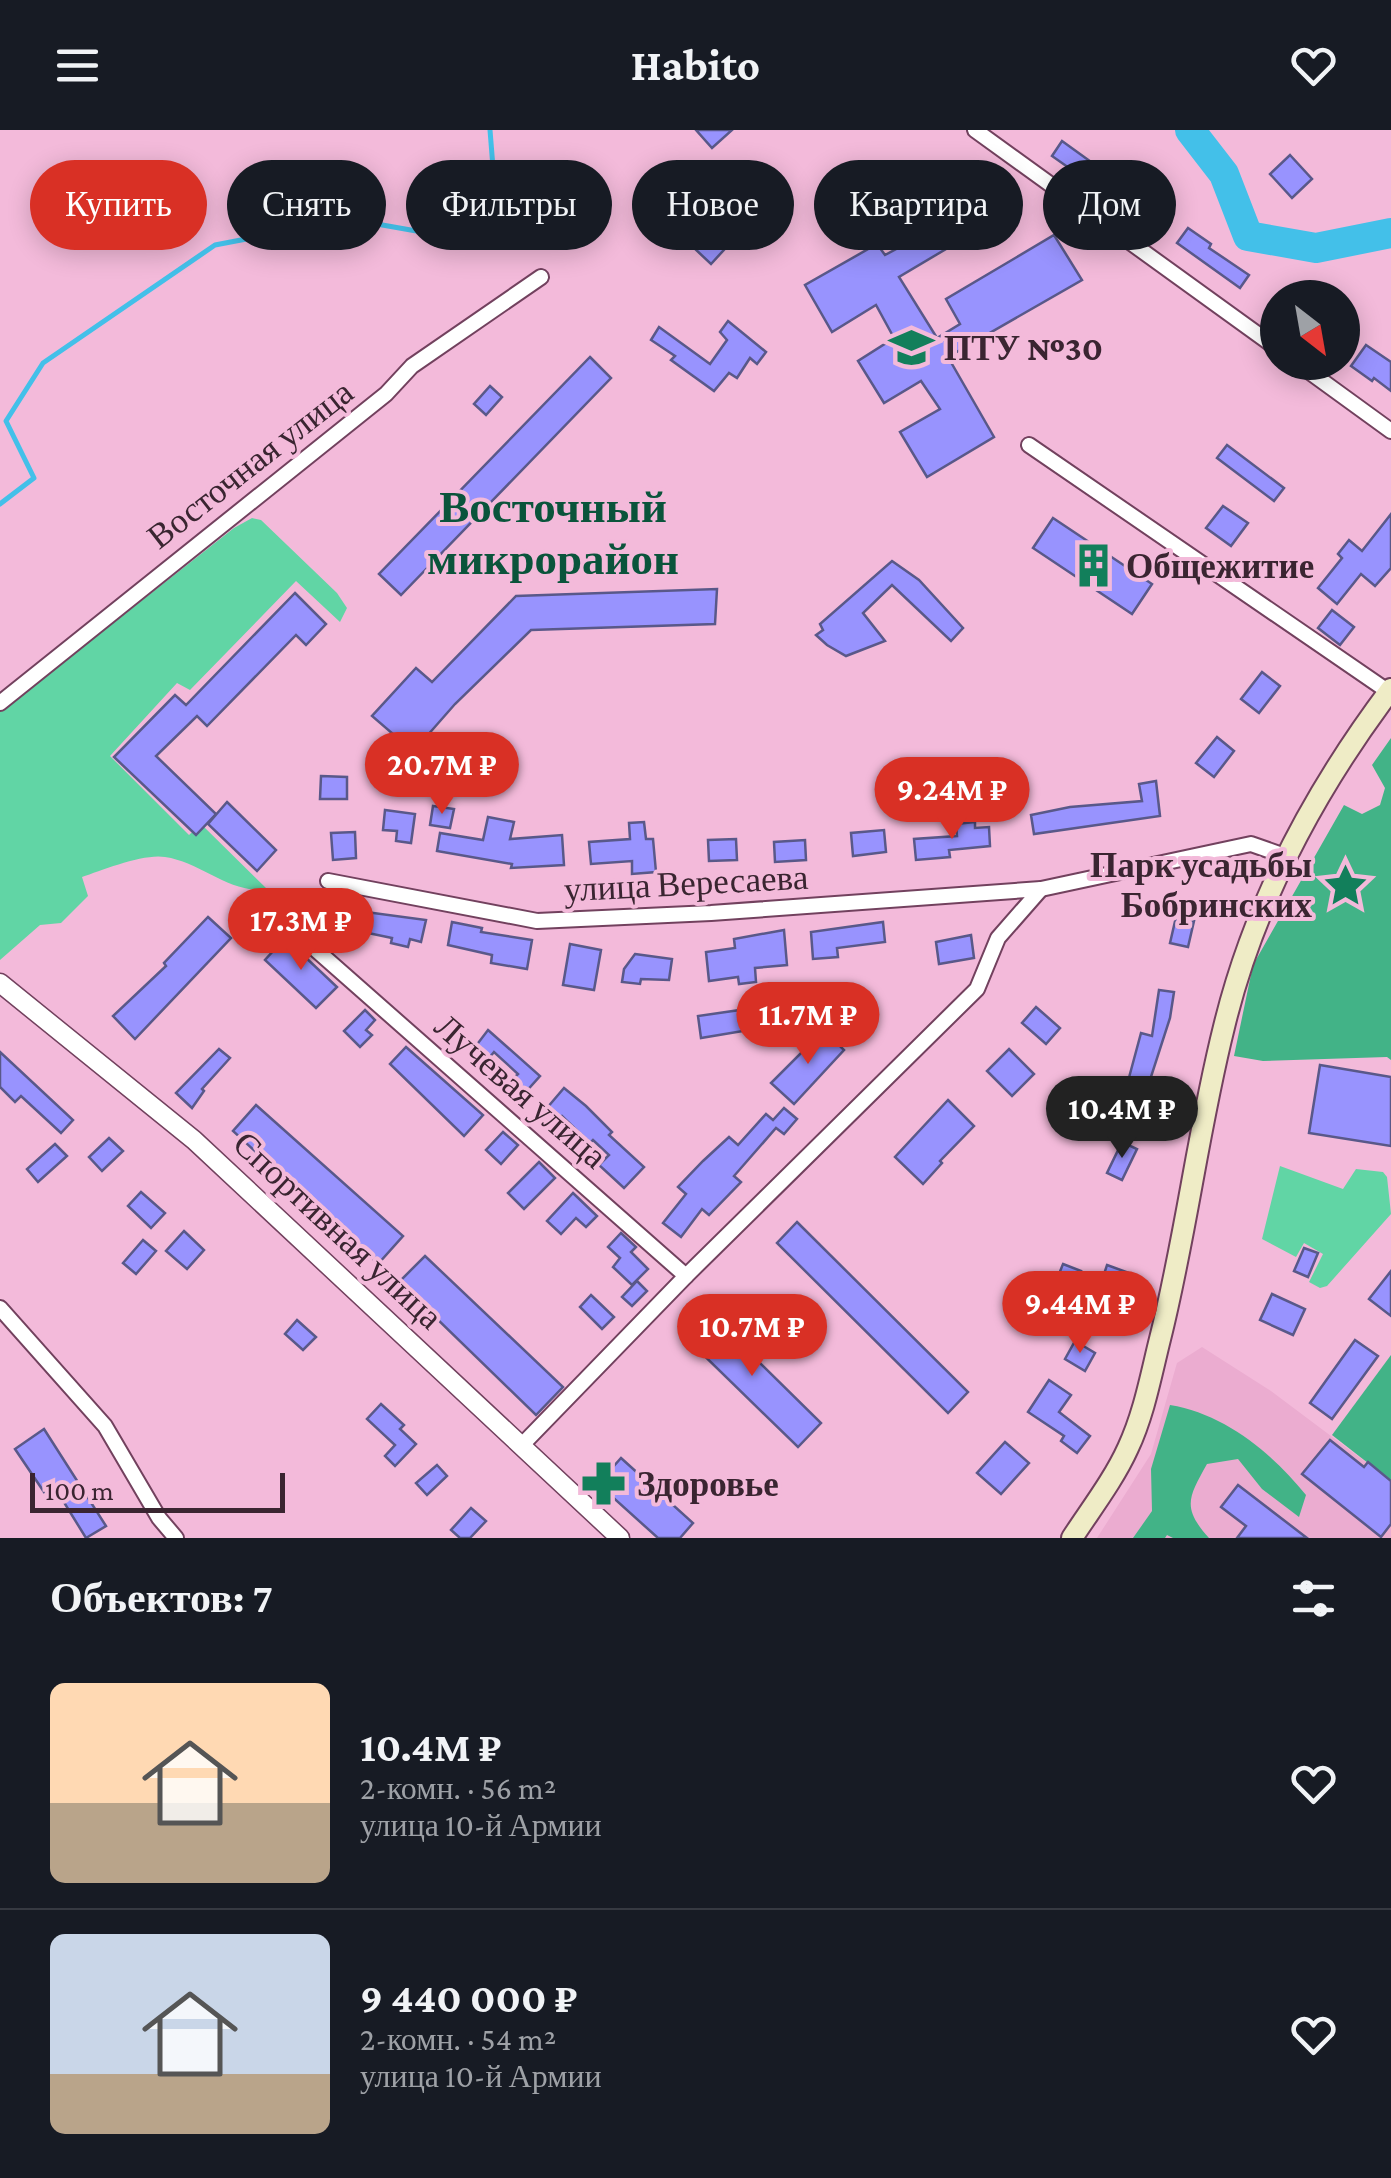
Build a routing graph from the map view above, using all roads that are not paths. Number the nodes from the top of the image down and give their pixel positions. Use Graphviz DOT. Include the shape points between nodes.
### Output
graph roads {
  1 [pos="974,130"];
  2 [pos="541,277"];
  3 [pos="1260,336"];
  4 [pos="1321,380"];
  5 [pos="1391,431"];
  6 [pos="1029,444"];
  7 [pos="1390,690"];
  8 [pos="0,702"];
  9 [pos="1285,856"];
  10 [pos="328,881"];
  11 [pos="1040,890"];
  12 [pos="272,912"];
  13 [pos="0,983"];
  14 [pos="686,1276"];
  15 [pos="0,1308"];
  16 [pos="521,1446"];
  17 [pos="176,1538"];
  18 [pos="620,1538"];
  19 [pos="1072,1538"];
  1 -- 3 [label="street"];
  2 -- 8 [label="street, Восточная улица" via="412,366 386,394"];
  4 -- 5 [label="street"];
  6 -- 7 [label="street"];
  7 -- 9 [label="main road"];
  9 -- 11 [label="street, улица Вересаева" via="1251,844"];
  9 -- 19 [label="main road" via="1223,1028 1168,1310 1138,1421 1128,1449"];
  10 -- 11 [label="street, улица Вересаева" via="537,921"];
  11 -- 14 [label="street" via="998,938 978,988"];
  12 -- 14 [label="street, Лучевая улица"];
  13 -- 16 [label="street, Спортивная улица" via="194,1140"];
  14 -- 16 [label="street"];
  15 -- 17 [label="street" via="105,1426"];
  16 -- 18 [label="street, Спортивная улица"];
}
